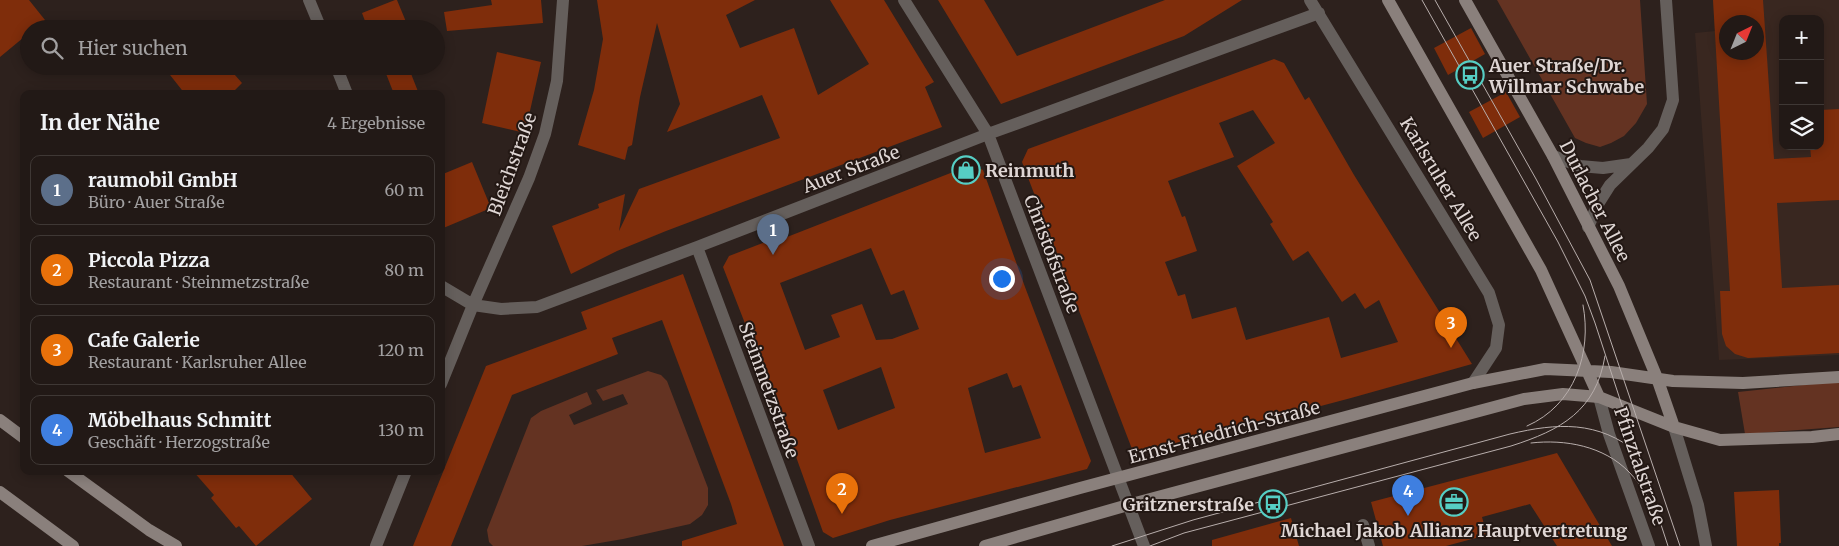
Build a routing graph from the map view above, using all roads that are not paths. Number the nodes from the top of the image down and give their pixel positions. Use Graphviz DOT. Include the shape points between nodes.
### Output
graph roads {
  1 [pos="309,0"];
  2 [pos="563,0"];
  3 [pos="904,0"];
  4 [pos="1310,0"];
  5 [pos="1388,0"];
  6 [pos="1465,0"];
  7 [pos="1666,0"];
  8 [pos="1318,13"];
  9 [pos="317,20"];
  10 [pos="340,75"];
  11 [pos="345,90"];
  12 [pos="988,134"];
  13 [pos="1552,156"];
  14 [pos="1631,164"];
  15 [pos="1588,227"];
  16 [pos="697,247"];
  17 [pos="445,288"];
  18 [pos="473,305"];
  19 [pos="1587,372"];
  20 [pos="445,374"];
  21 [pos="1839,377"];
  22 [pos="1657,378"];
  23 [pos="1473,383"];
  24 [pos="1599,397"];
  25 [pos="0,420"];
  26 [pos="1674,427"];
  27 [pos="1839,434"];
  28 [pos="20,435"];
  29 [pos="73,475"];
  30 [pos="404,475"];
  31 [pos="1118,478"];
  32 [pos="0,492"];
  33 [pos="1128,505"];
  34 [pos="1363,525"];
  35 [pos="73,546"];
  36 [pos="176,546"];
  37 [pos="376,546"];
  38 [pos="809,546"];
  39 [pos="872,546"];
  40 [pos="985,546"];
  41 [pos="1144,546"];
  42 [pos="1369,546"];
  43 [pos="1649,546"];
  44 [pos="1706,546"];
  1 -- 9 [label="street"];
  2 -- 18 [label="street, Bleichstraße" via="557,81 545,134"];
  3 -- 12 [label="street, Christofstraße"];
  4 -- 8 [label="street, Karlsruher Allee"];
  5 -- 19 [label="main road" via="1541,270"];
  6 -- 13 [label="main road, Durlacher Allee"];
  7 -- 14 [label="street" via="1673,100 1663,129"];
  8 -- 12 [label="street, Auer Straße"];
  8 -- 23 [label="street, Karlsruher Allee" via="1489,293 1499,325 1496,348"];
  10 -- 11 [label="street"];
  12 -- 16 [label="street, Auer Straße"];
  12 -- 31 [label="street, Christofstraße"];
  13 -- 14 [label="street" via="1580,166 1603,168"];
  13 -- 15 [label="main road, Durlacher Allee"];
  14 -- 15 [label="street" via="1610,185"];
  15 -- 22 [label="main road, Durlacher Allee" via="1619,286"];
  16 -- 18 [label="street, Auer Straße" via="537,306 501,309"];
  16 -- 38 [label="street, Steinmetzstraße"];
  17 -- 18 [label="street"];
  18 -- 20 [label="street"];
  19 -- 22 [label="main road, Ernst-Friedrich-Straße" via="1623,372"];
  19 -- 23 [label="main road, Ernst-Friedrich-Straße" via="1545,370"];
  19 -- 24 [label="main road"];
  21 -- 22 [label="main road, Ernst-Friedrich-Straße" via="1743,383"];
  22 -- 26 [label="main road, Durlacher Allee"];
  23 -- 31 [label="main road, Ernst-Friedrich-Straße"];
  24 -- 26 [label="main road"];
  24 -- 33 [label="main road" via="1563,394 1524,399"];
  24 -- 43 [label="street, Pfinztalstraße"];
  25 -- 28 [label="main road"];
  26 -- 27 [label="main road" via="1720,440"];
  26 -- 44 [label="street" via="1698,506"];
  29 -- 36 [label="main road"];
  30 -- 37 [label="street"];
  31 -- 33 [label="street, Christofstraße"];
  31 -- 39 [label="main road, Ernst-Friedrich-Straße"];
  32 -- 35 [label="main road"];
  33 -- 40 [label="main road"];
  33 -- 41 [label="street"];
  34 -- 42 [label="street"];
}
